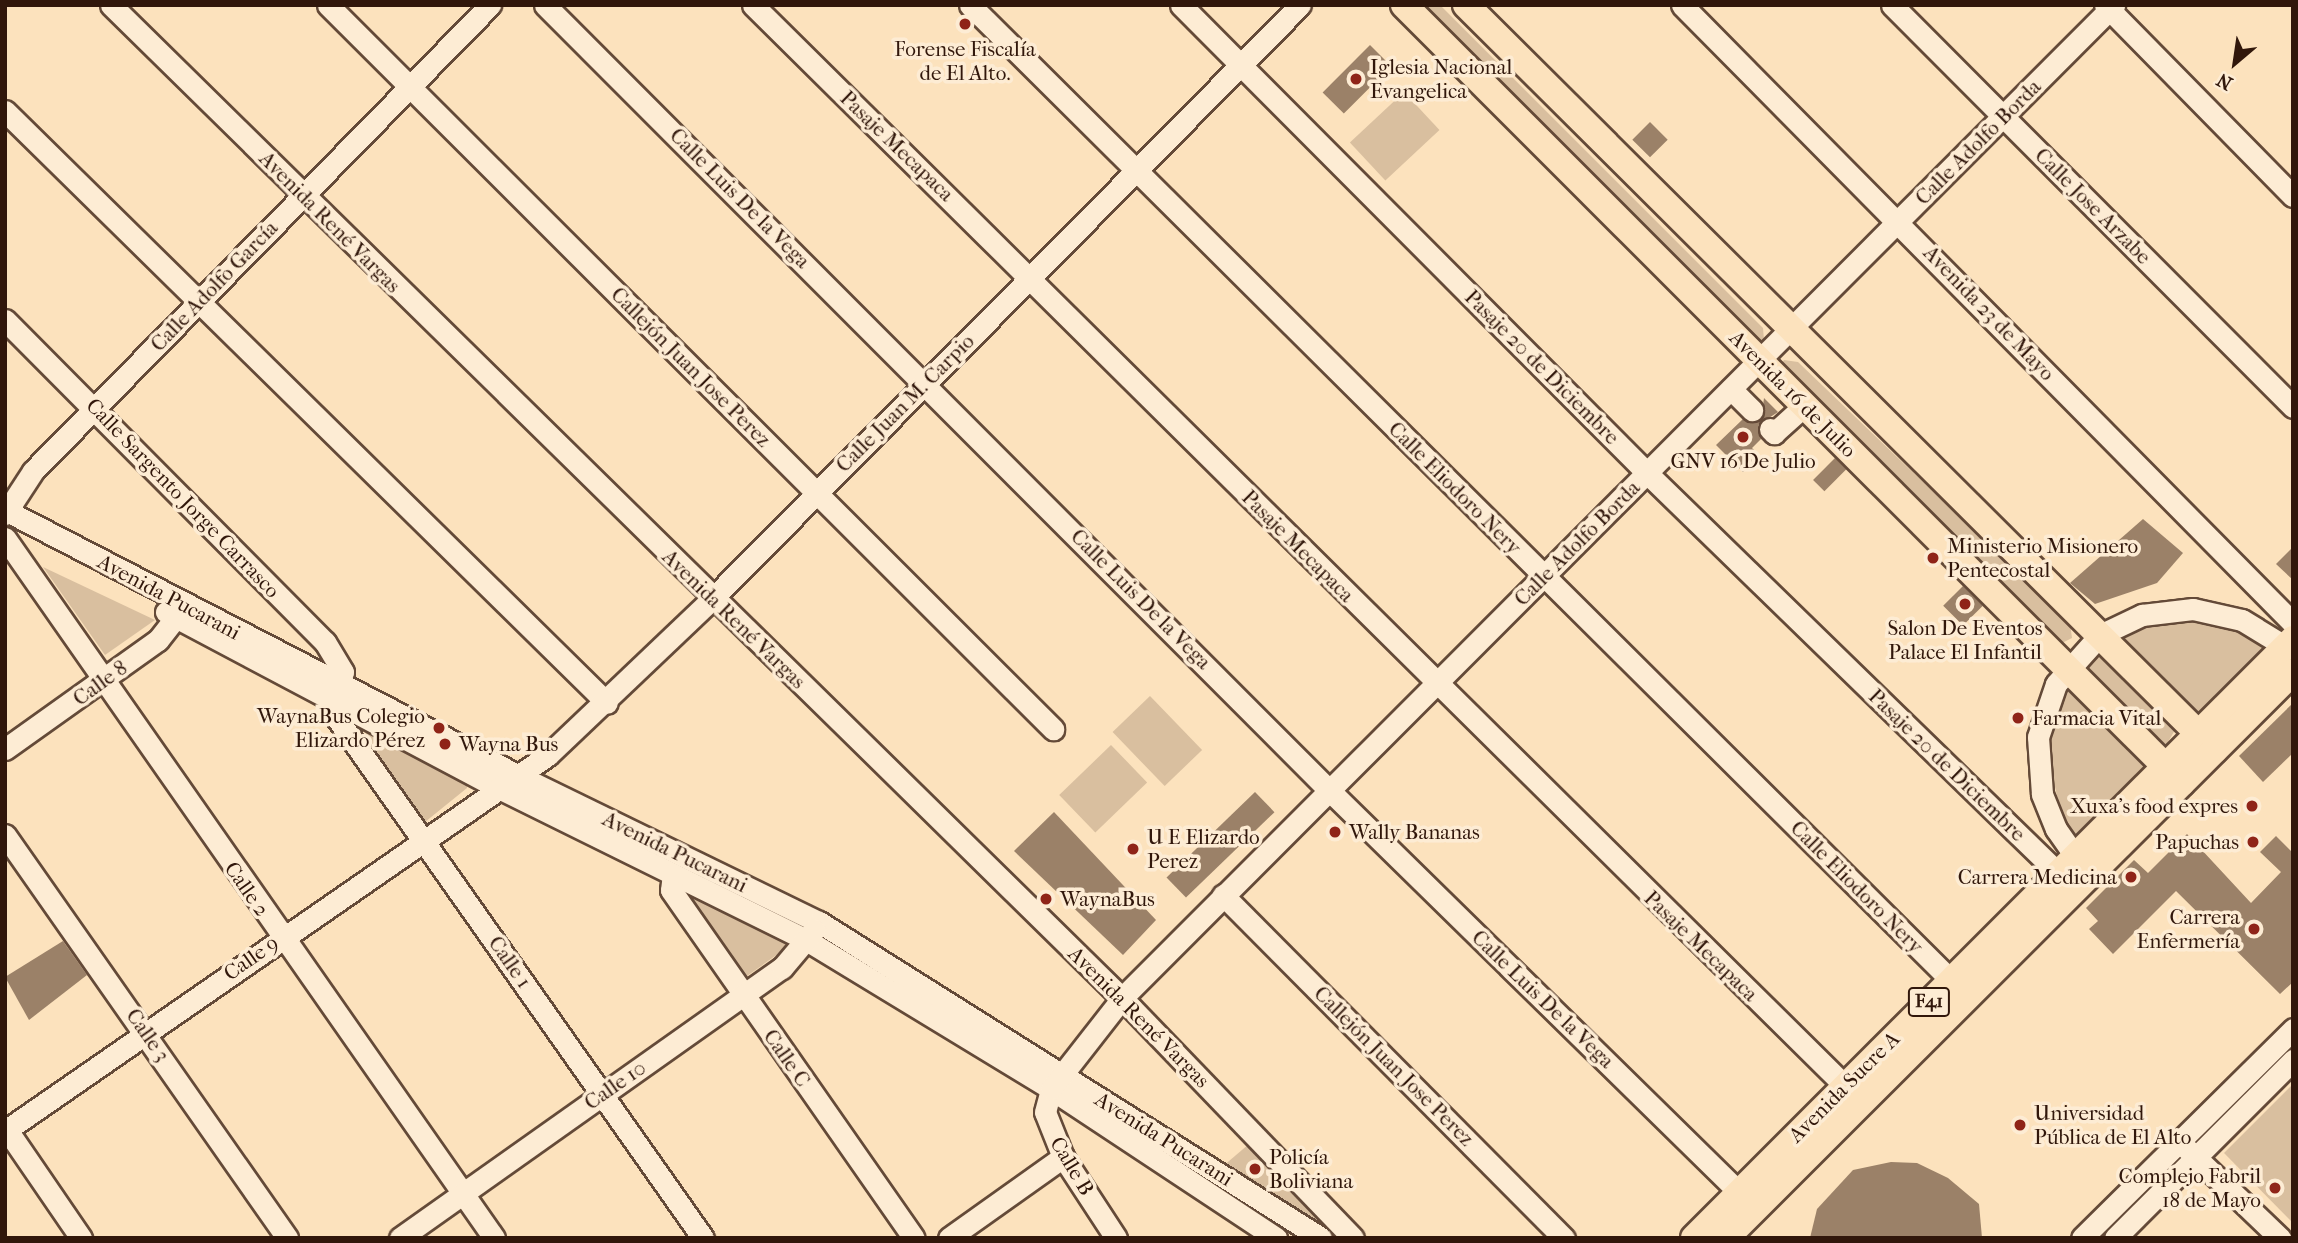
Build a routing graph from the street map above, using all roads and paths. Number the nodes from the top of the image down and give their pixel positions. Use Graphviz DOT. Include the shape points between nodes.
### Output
graph roads {
  1 [pos="111,5"];
  2 [pos="328,5"];
  3 [pos="490,5"];
  4 [pos="545,5"];
  5 [pos="753,5"];
  6 [pos="970,5"];
  7 [pos="1181,5"];
  8 [pos="1300,5"];
  9 [pos="1404,5"];
  10 [pos="1466,5"];
  11 [pos="1682,5"];
  12 [pos="1892,5"];
  13 [pos="2109,7"];
  14 [pos="1242,66"];
  15 [pos="410,87"];
  16 [pos="5,111"];
  17 [pos="2003,116"];
  18 [pos="1136,172"];
  19 [pos="302,195"];
  20 [pos="2293,196"];
  21 [pos="1898,221"];
  22 [pos="1030,275"];
  23 [pos="200,303"];
  24 [pos="5,320"];
  25 [pos="1791,328"];
  26 [pos="1760,360"];
  27 [pos="926,382"];
  28 [pos="1731,389"];
  29 [pos="1805,405"];
  30 [pos="95,407"];
  31 [pos="2293,407"];
  32 [pos="1752,410"];
  33 [pos="1770,429"];
  34 [pos="1647,472"];
  35 [pos="817,492"];
  36 [pos="6,515"];
  37 [pos="5,538"];
  38 [pos="1544,576"];
  39 [pos="713,598"];
  40 [pos="181,612"];
  41 [pos="2100,635"];
  42 [pos="2290,636"];
  43 [pos="2067,667"];
  44 [pos="2293,672"];
  45 [pos="102,682"];
  46 [pos="1436,686"];
  47 [pos="336,692"];
  48 [pos="607,703"];
  49 [pos="1052,729"];
  50 [pos="2207,741"];
  51 [pos="5,749"];
  52 [pos="2174,774"];
  53 [pos="519,776"];
  54 [pos="499,788"];
  55 [pos="1329,790"];
  56 [pos="2056,830"];
  57 [pos="5,835"];
  58 [pos="425,839"];
  59 [pos="2032,848"];
  60 [pos="2066,864"];
  61 [pos="673,874"];
  62 [pos="1223,895"];
  63 [pos="818,922"];
  64 [pos="281,937"];
  65 [pos="808,942"];
  66 [pos="1951,980"];
  67 [pos="743,996"];
  68 [pos="1122,998"];
  69 [pos="1970,999"];
  70 [pos="2293,1029"];
  71 [pos="146,1032"];
  72 [pos="2293,1060"];
  73 [pos="1056,1082"];
  74 [pos="1845,1086"];
  75 [pos="602,1095"];
  76 [pos="6,1129"];
  77 [pos="2179,1142"];
  78 [pos="1063,1157"];
  79 [pos="2196,1157"];
  80 [pos="1739,1192"];
  81 [pos="462,1193"];
  82 [pos="81,1238"];
  83 [pos="287,1238"];
  84 [pos="400,1238"];
  85 [pos="494,1238"];
  86 [pos="703,1238"];
  87 [pos="914,1238"];
  88 [pos="949,1238"];
  89 [pos="1116,1238"];
  90 [pos="1276,1238"];
  91 [pos="1321,1238"];
  92 [pos="1353,1238"];
  93 [pos="1564,1238"];
  94 [pos="1693,1238"];
  95 [pos="1726,1238"];
  96 [pos="2082,1238"];
  97 [pos="2115,1238"];
  98 [pos="2280,1238"];
  1 -- 19 [label="street, Avenida René Vargas"];
  2 -- 15 [label="street, Callejón Juan Jose Perez"];
  3 -- 15 [label="street, Calle Adolfo García"];
  4 -- 27 [label="street, Calle Luis De la Vega"];
  5 -- 22 [label="street, Pasaje Mecapaca"];
  6 -- 18 [label="street, Calle Eliodoro Nery"];
  7 -- 14 [label="street, Pasaje 20 de Diciembre"];
  8 -- 14 [label="street, Calle Juan M. Carpio"];
  9 -- 26 [label="main road, Avenida 16 de Julio"];
  10 -- 25 [label="main road"];
  11 -- 21 [label="street, Avenida 23 de Mayo"];
  12 -- 17 [label="street, Calle Jose Arzabe"];
  13 -- 17 [label="street, Calle Adolfo Borda"];
  13 -- 20 [label="street"];
  14 -- 18 [label="street, Calle Juan M. Carpio"];
  14 -- 34 [label="street, Pasaje 20 de Diciembre"];
  15 -- 19 [label="street, Calle Adolfo García"];
  15 -- 35 [label="street, Callejón Juan Jose Perez"];
  16 -- 23 [label="street"];
  17 -- 21 [label="street, Calle Adolfo Borda"];
  17 -- 31 [label="street, Calle Jose Arzabe"];
  18 -- 22 [label="street, Calle Juan M. Carpio"];
  18 -- 38 [label="street, Calle Eliodoro Nery"];
  19 -- 23 [label="street, Calle Adolfo García"];
  19 -- 39 [label="street, Avenida René Vargas"];
  21 -- 25 [label="street, Calle Adolfo Borda"];
  21 -- 42 [label="street, Avenida 23 de Mayo"];
  22 -- 27 [label="street, Calle Juan M. Carpio"];
  22 -- 46 [label="street, Pasaje Mecapaca"];
  23 -- 30 [label="street, Calle Adolfo García"];
  23 -- 48 [label="street"];
  24 -- 30 [label="street, Calle Sargento Jorge Carrasco"];
  25 -- 26 [label="street, Calle Adolfo Borda"];
  25 -- 41 [label="main road"];
  26 -- 28 [label="street, Calle Adolfo Borda"];
  26 -- 29 [label="main road, Avenida 16 de Julio"];
  27 -- 35 [label="street, Calle Juan M. Carpio"];
  27 -- 55 [label="street, Calle Luis De la Vega"];
  28 -- 32 [label="street"];
  28 -- 34 [label="street, Calle Adolfo Borda"];
  29 -- 33 [label="street" via="1774,433"];
  29 -- 43 [label="main road, Avenida 16 de Julio"];
  30 -- 36 [label="street, Calle Adolfo García" via="33,471"];
  30 -- 47 [label="street, Calle Sargento Jorge Carrasco" via="324,642 341,664"];
  34 -- 38 [label="street, Calle Adolfo Borda"];
  34 -- 59 [label="street, Pasaje 20 de Diciembre"];
  35 -- 39 [label="street, Calle Juan M. Carpio"];
  35 -- 49 [label="street, Callejón Juan Jose Perez"];
  36 -- 40 [label="street, Avenida Pucarani"];
  37 -- 45 [label="street, Calle 2"];
  38 -- 46 [label="street, Calle Adolfo Borda"];
  38 -- 66 [label="street, Calle Eliodoro Nery"];
  39 -- 48 [label="street, Calle Juan M. Carpio"];
  39 -- 68 [label="street, Avenida René Vargas"];
  40 -- 45 [label="street, Calle 8" via="158,640"];
  40 -- 47 [label="street, Avenida Pucarani"];
  41 -- 42 [label="street" via="2142,615 2193,609"];
  41 -- 43 [label="street"];
  41 -- 50 [label="main road"];
  42 -- 50 [label="main road, Avenida Sucre A / F41"];
  43 -- 52 [label="main road, Avenida 16 de Julio"];
  43 -- 56 [label="street" via="2048,701 2038,747 2042,794"];
  44 -- 50 [label="main road, Avenida Sucre A / F41"];
  45 -- 51 [label="street, Calle 8"];
  45 -- 64 [label="street, Calle 2"];
  46 -- 55 [label="street, Calle Adolfo Borda"];
  46 -- 74 [label="street, Pasaje Mecapaca"];
  47 -- 53 [label="street, Avenida Pucarani"];
  47 -- 54 [label="street, Avenida Pucarani"];
  47 -- 58 [label="street, Calle 1" via="334,714"];
  48 -- 53 [label="street, Calle Juan M. Carpio"];
  50 -- 52 [label="main road, Avenida Sucre A / F41"];
  52 -- 60 [label="main road, Avenida Sucre A / F41"];
  52 -- 69 [label="main road, Avenida Sucre A / F41"];
  53 -- 54 [label="street, Calle Juan M. Carpio"];
  53 -- 63 [label="street, Avenida Pucarani"];
  54 -- 58 [label="street, Calle 9"];
  54 -- 61 [label="street, Avenida Pucarani"];
  55 -- 62 [label="street, Calle Adolfo Borda"];
  55 -- 80 [label="street, Calle Luis De la Vega"];
  56 -- 59 [label="street"];
  56 -- 60 [label="street"];
  57 -- 71 [label="street, Calle 3"];
  58 -- 64 [label="street, Calle 9"];
  58 -- 75 [label="street, Calle 1"];
  59 -- 60 [label="street, Pasaje 20 de Diciembre"];
  60 -- 66 [label="main road, Avenida Sucre A / F41"];
  61 -- 65 [label="street, Avenida Pucarani"];
  61 -- 67 [label="street, Calle C" via="671,890"];
  62 -- 68 [label="street, Calle Adolfo Borda"];
  62 -- 93 [label="street, Callejón Juan Jose Perez"];
  63 -- 65 [label="street, Calle 10"];
  63 -- 73 [label="street, Avenida Pucarani"];
  64 -- 71 [label="street, Calle 9"];
  64 -- 81 [label="street, Calle 2"];
  65 -- 67 [label="street, Calle 10"];
  65 -- 73 [label="street, Avenida Pucarani"];
  66 -- 69 [label="street, Calle Eliodoro Nery"];
  66 -- 74 [label="main road, Avenida Sucre A / F41"];
  67 -- 75 [label="street, Calle 10"];
  67 -- 87 [label="street, Calle C"];
  68 -- 73 [label="street, Calle Adolfo Borda"];
  68 -- 92 [label="street, Avenida René Vargas"];
  69 -- 95 [label="main road, Avenida Sucre A / F41"];
  70 -- 77 [label="street"];
  71 -- 76 [label="street, Calle 9"];
  71 -- 83 [label="street, Calle 3"];
  72 -- 79 [label="street"];
  73 -- 78 [label="street, Calle B" via="1045,1112"];
  73 -- 90 [label="street, Avenida Pucarani"];
  73 -- 91 [label="street, Avenida Pucarani"];
  74 -- 80 [label="main road, Avenida Sucre A / F41"];
  75 -- 81 [label="street, Calle 10"];
  75 -- 86 [label="street, Calle 1"];
  76 -- 82 [label="street"];
  77 -- 79 [label="street"];
  77 -- 96 [label="street"];
  78 -- 88 [label="street"];
  78 -- 89 [label="street, Calle B"];
  79 -- 97 [label="street"];
  79 -- 98 [label="street"];
  80 -- 94 [label="main road, Avenida Sucre A / F41"];
  81 -- 84 [label="street, Calle 10"];
  81 -- 85 [label="street, Calle 2"];
}
